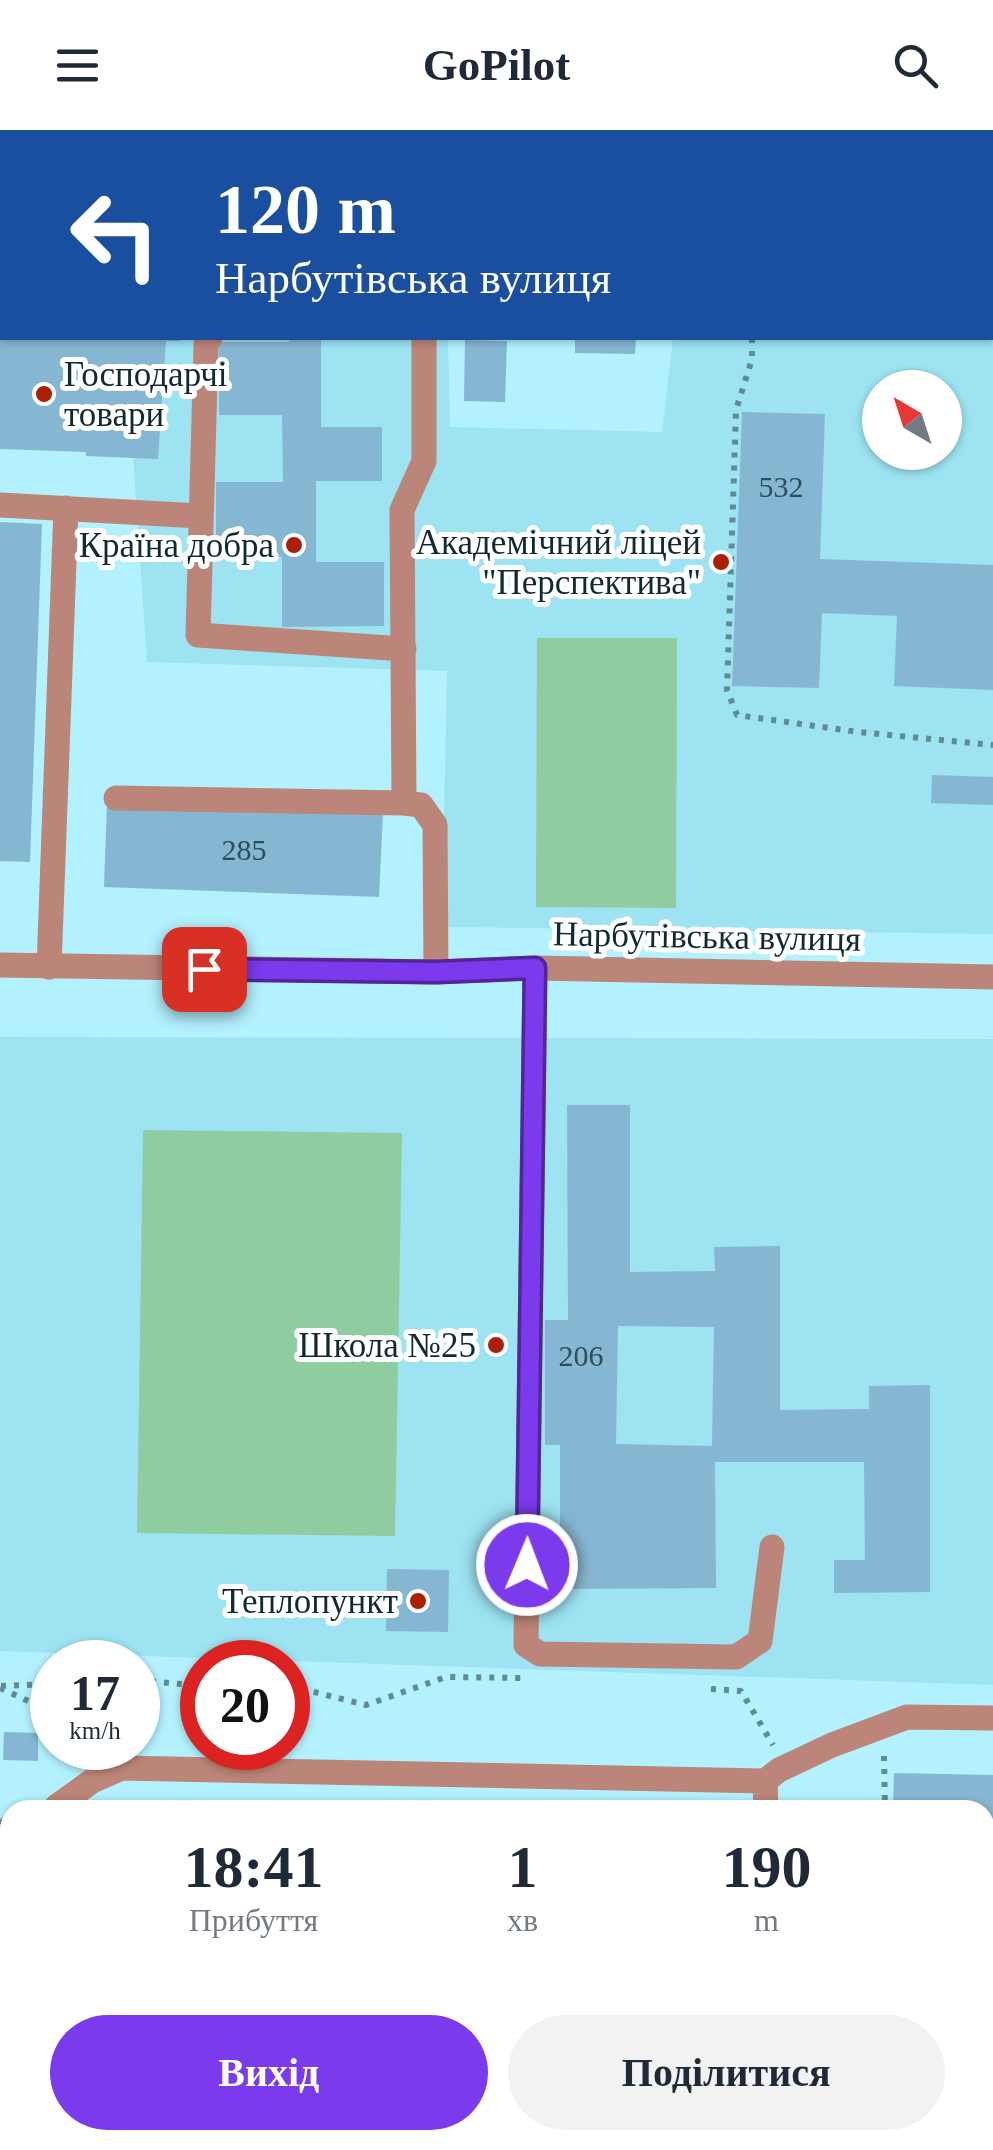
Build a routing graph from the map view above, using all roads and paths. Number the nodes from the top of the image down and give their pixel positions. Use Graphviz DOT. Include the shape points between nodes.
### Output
graph roads {
  1 [pos="209,340"];
  2 [pos="424,340"];
  3 [pos="752,340"];
  4 [pos="0,505"];
  5 [pos="66,508"];
  6 [pos="200,516"];
  7 [pos="404,649"];
  8 [pos="993,744"];
  9 [pos="116,798"];
  10 [pos="404,802"];
  11 [pos="0,965"];
  12 [pos="49,967"];
  13 [pos="535,968"];
  14 [pos="436,972"];
  15 [pos="993,977"];
  16 [pos="772,1548"];
  17 [pos="540,1677"];
  18 [pos="30,1685"];
  19 [pos="0,1687"];
  20 [pos="704,1688"];
  21 [pos="310,1691"];
  22 [pos="30,1701"];
  23 [pos="993,1718"];
  24 [pos="884,1744"];
  25 [pos="772,1775"];
  26 [pos="65,1800"];
  27 [pos="768,1800"];
  28 [pos="885,1800"];
  1 -- 6 [label="street"];
  2 -- 7 [label="street" via="424,461 402,510"];
  3 -- 8 [label="path" via="736,410 727,690 737,715"];
  4 -- 5 [label="street"];
  5 -- 6 [label="street"];
  5 -- 12 [label="street"];
  6 -- 7 [label="street" via="198,635"];
  7 -- 10 [label="street"];
  9 -- 10 [label="street"];
  10 -- 14 [label="street" via="421,806 435,826"];
  11 -- 12 [label="street, Нарбутівська вулиця"];
  12 -- 14 [label="street, Нарбутівська вулиця"];
  13 -- 14 [label="street, Нарбутівська вулиця"];
  13 -- 15 [label="street, Нарбутівська вулиця"];
  13 -- 16 [label="street" via="526,1645 540,1654 736,1657 760,1642"];
  17 -- 21 [label="path" via="446,1677 366,1705"];
  18 -- 19 [label="path"];
  19 -- 22 [label="path"];
  20 -- 25 [label="path" via="741,1691 772,1741"];
  23 -- 25 [label="street" via="907,1717"];
  24 -- 28 [label="path"];
  25 -- 26 [label="street" via="122,1768"];
  25 -- 27 [label="street"];
}
